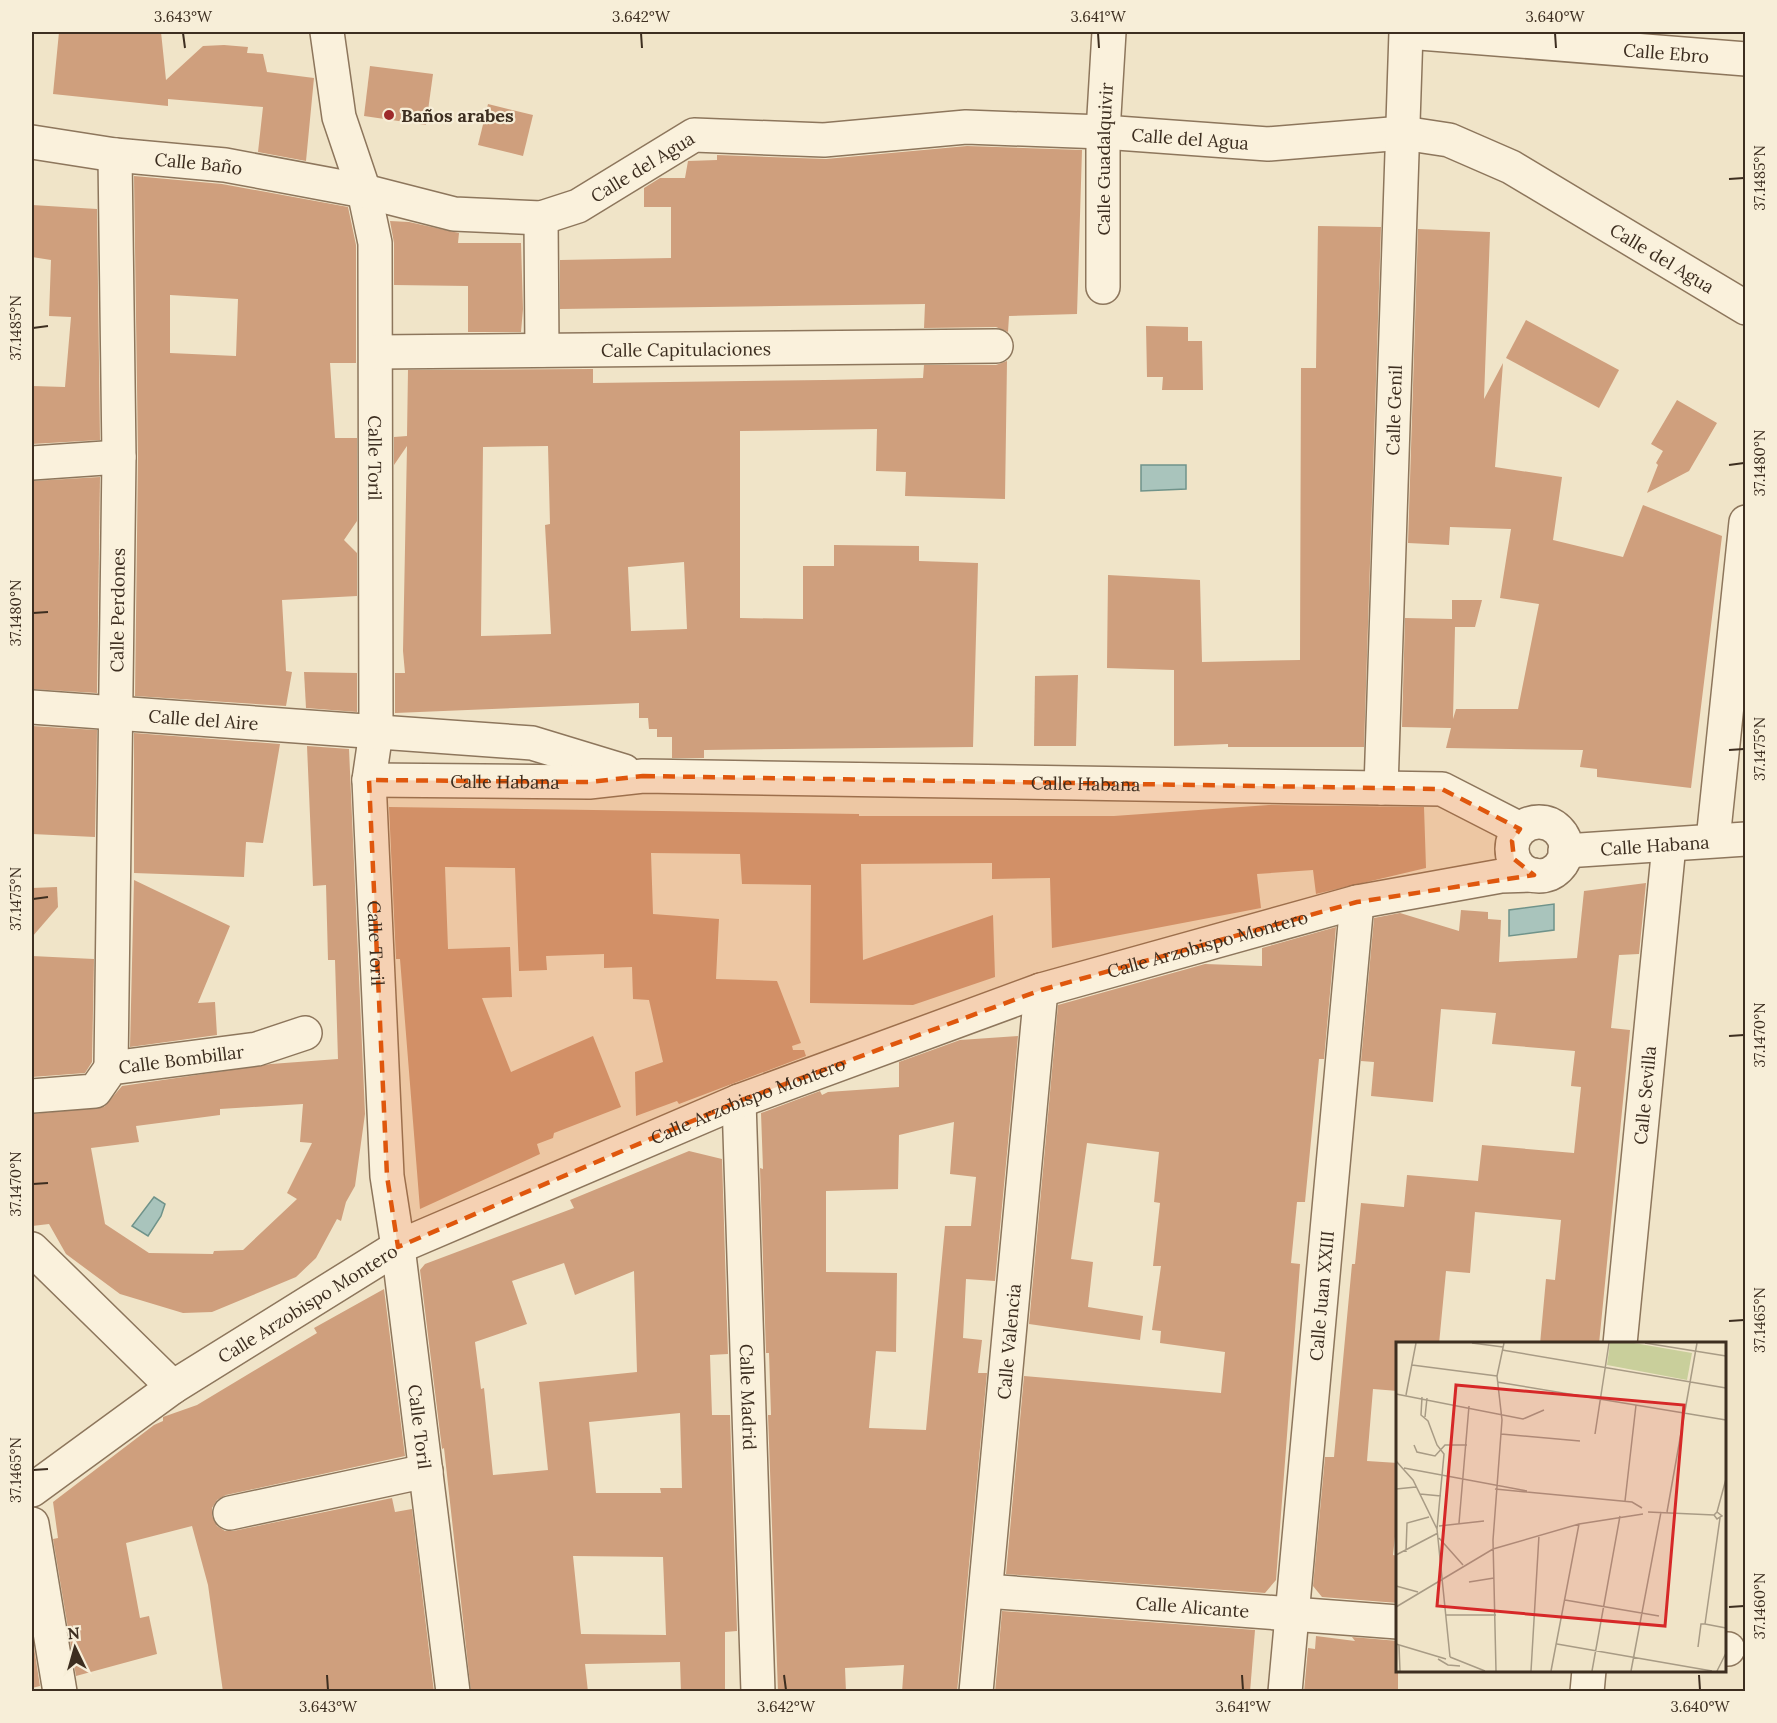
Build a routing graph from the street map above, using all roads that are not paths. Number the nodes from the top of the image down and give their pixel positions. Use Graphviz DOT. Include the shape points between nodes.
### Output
graph roads {
  1 [pos="327,32"];
  2 [pos="1110,32"];
  3 [pos="1407,32"];
  4 [pos="1746,59"];
  5 [pos="1103,132"];
  6 [pos="1403,134"];
  7 [pos="32,142"];
  8 [pos="116,155"];
  9 [pos="364,191"];
  10 [pos="541,218"];
  11 [pos="1103,286"];
  12 [pos="1746,308"];
  13 [pos="996,346"];
  14 [pos="542,350"];
  15 [pos="377,352"];
  16 [pos="120,457"];
  17 [pos="32,463"];
  18 [pos="1746,522"];
  19 [pos="32,707"];
  20 [pos="117,712"];
  21 [pos="376,732"];
  22 [pos="643,776"];
  23 [pos="369,780"];
  24 [pos="1381,788"];
  25 [pos="1520,829"];
  26 [pos="1746,839"];
  27 [pos="1713,840"];
  28 [pos="1669,845"];
  29 [pos="1565,851"];
  30 [pos="1534,875"];
  31 [pos="1357,902"];
  32 [pos="1041,990"];
  33 [pos="305,1033"];
  34 [pos="111,1068"];
  35 [pos="32,1096"];
  36 [pos="739,1101"];
  37 [pos="398,1247"];
  38 [pos="32,1250"];
  39 [pos="1620,1342"];
  40 [pos="173,1387"];
  41 [pos="426,1472"];
  42 [pos="32,1490"];
  43 [pos="230,1513"];
  44 [pos="32,1524"];
  45 [pos="986,1591"];
  46 [pos="1292,1614"];
  47 [pos="1396,1622"];
  48 [pos="1589,1672"];
  49 [pos="60,1692"];
  50 [pos="453,1692"];
  51 [pos="758,1692"];
  52 [pos="976,1692"];
  53 [pos="1285,1692"];
  54 [pos="1587,1692"];
  1 -- 9 [label="street, Calle Toril" via="339,117"];
  2 -- 5 [label="street, Calle Guadalquivir"];
  3 -- 4 [label="street, Calle Ebro"];
  3 -- 6 [label="street, Calle Genil"];
  5 -- 6 [label="street, Calle del Agua" via="1268,144"];
  5 -- 10 [label="street, Calle del Agua" via="966,127 824,140 694,135 578,206"];
  5 -- 11 [label="street, Calle Guadalquivir"];
  6 -- 12 [label="street, Calle del Agua" via="1449,140 1511,167"];
  6 -- 24 [label="street, Calle Genil"];
  7 -- 8 [label="street, Calle Baño"];
  8 -- 9 [label="street, Calle Baño" via="225,165"];
  8 -- 16 [label="street, Calle Perdones"];
  9 -- 10 [label="street, Calle del Agua" via="454,214"];
  9 -- 15 [label="street, Calle Toril" via="375,243"];
  10 -- 14 [label="street"];
  13 -- 14 [label="street, Calle Capitulaciones"];
  14 -- 15 [label="street, Calle Capitulaciones"];
  15 -- 21 [label="street, Calle Toril"];
  16 -- 17 [label="street"];
  16 -- 20 [label="street, Calle Perdones"];
  18 -- 27 [label="street"];
  19 -- 20 [label="street, Calle del Aire"];
  20 -- 21 [label="street, Calle del Aire"];
  20 -- 34 [label="street, Calle Perdones"];
  21 -- 22 [label="street, Calle Habana" via="532,742"];
  21 -- 23 [label="street, Calle Toril"];
  22 -- 23 [label="street, Calle Habana" via="589,782"];
  22 -- 24 [label="street, Calle Habana"];
  23 -- 37 [label="street, Calle Toril" via="387,1176"];
  24 -- 25 [label="street, Calle Habana" via="1442,789"];
  25 -- 29 [label="street" via="1534,822 1555,827 1565,842"];
  25 -- 30 [label="street" via="1512,841 1514,859 1519,867"];
  26 -- 27 [label="street, Calle Habana"];
  27 -- 28 [label="street, Calle Habana"];
  28 -- 29 [label="street, Calle Habana"];
  28 -- 39 [label="street, Calle Sevilla"];
  29 -- 30 [label="street" via="1556,869"];
  30 -- 31 [label="street, Calle Arzobispo Montero" via="1501,876"];
  31 -- 32 [label="street, Calle Arzobispo Montero"];
  31 -- 46 [label="street, Calle Juan XXIII"];
  32 -- 36 [label="street, Calle Arzobispo Montero"];
  32 -- 45 [label="street, Calle Valencia"];
  33 -- 34 [label="street, Calle Bombillar" via="257,1049"];
  34 -- 35 [label="street, Calle Bombillar" via="95,1092"];
  36 -- 37 [label="street, Calle Arzobispo Montero"];
  36 -- 51 [label="street, Calle Madrid"];
  37 -- 40 [label="street, Calle Arzobispo Montero"];
  37 -- 41 [label="street, Calle Toril"];
  38 -- 40 [label="street"];
  40 -- 42 [label="street, Calle Arzobispo Montero"];
  41 -- 43 [label="street"];
  41 -- 50 [label="street, Calle Toril"];
  44 -- 49 [label="street"];
  45 -- 46 [label="street, Calle Alicante"];
  45 -- 52 [label="street, Calle Valencia"];
  46 -- 47 [label="street, Calle Alicante"];
  46 -- 53 [label="street, Calle Juan XXIII"];
  48 -- 54 [label="street"];
}
